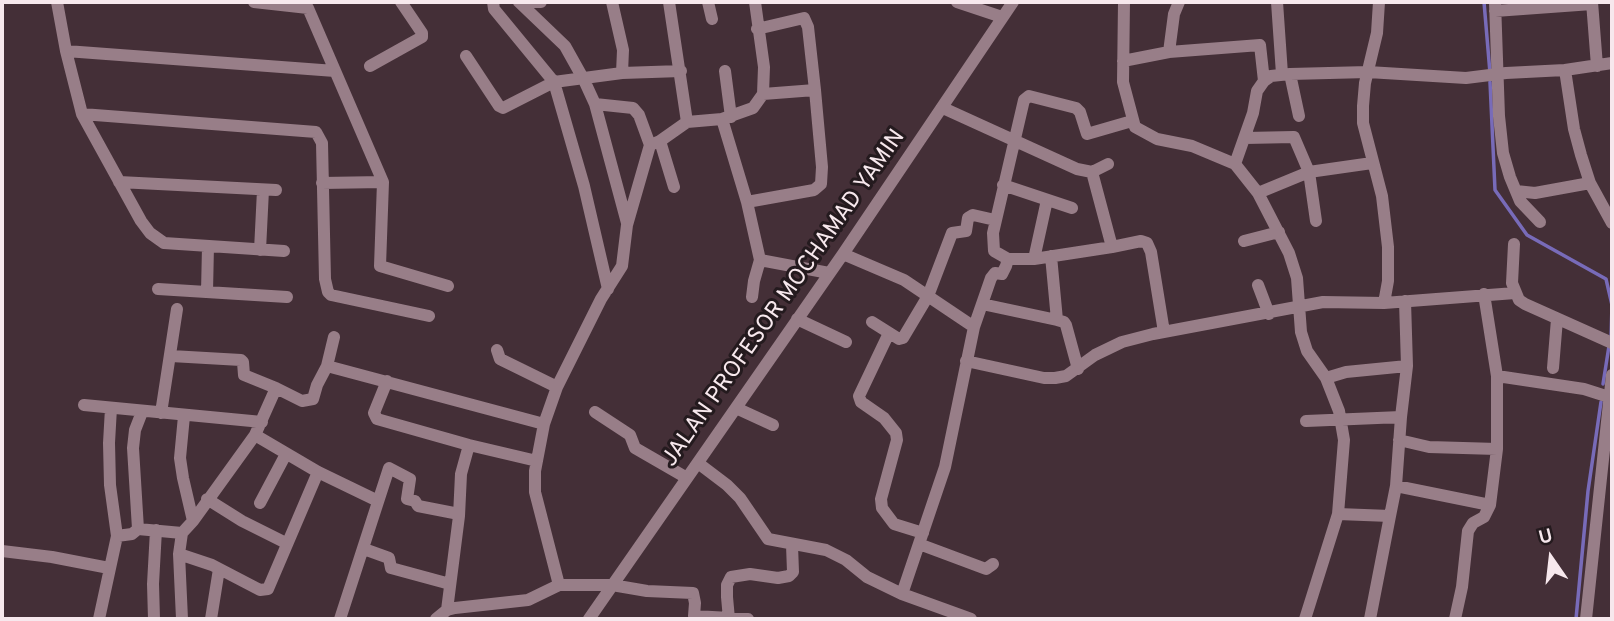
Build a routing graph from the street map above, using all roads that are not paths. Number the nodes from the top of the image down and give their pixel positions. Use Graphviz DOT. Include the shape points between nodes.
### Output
graph roads {
  1 [pos="57,2"];
  2 [pos="254,2"];
  3 [pos="401,2"];
  4 [pos="493,2"];
  5 [pos="519,2"];
  6 [pos="529,2"];
  7 [pos="541,2"];
  8 [pos="612,2"];
  9 [pos="668,2"];
  10 [pos="708,2"];
  11 [pos="755,2"];
  12 [pos="957,2"];
  13 [pos="1013,2"];
  14 [pos="1124,2"];
  15 [pos="1179,2"];
  16 [pos="1277,2"];
  17 [pos="1379,2"];
  18 [pos="1592,3"];
  19 [pos="307,5"];
  20 [pos="1495,7"];
  21 [pos="1002,18"];
  22 [pos="712,19"];
  23 [pos="757,29"];
  24 [pos="66,51"];
  25 [pos="1169,52"];
  26 [pos="466,56"];
  27 [pos="1123,61"];
  28 [pos="1612,63"];
  29 [pos="370,66"];
  30 [pos="1597,66"];
  31 [pos="335,71"];
  32 [pos="681,71"];
  33 [pos="725,71"];
  34 [pos="1565,71"];
  35 [pos="1368,72"];
  36 [pos="622,73"];
  37 [pos="1286,74"];
  38 [pos="1497,76"];
  39 [pos="584,80"];
  40 [pos="1264,80"];
  41 [pos="554,82"];
  42 [pos="815,90"];
  43 [pos="763,94"];
  44 [pos="595,104"];
  45 [pos="943,108"];
  46 [pos="82,114"];
  47 [pos="1299,116"];
  48 [pos="727,118"];
  49 [pos="1132,121"];
  50 [pos="687,122"];
  51 [pos="1245,138"];
  52 [pos="1015,142"];
  53 [pos="655,143"];
  54 [pos="1372,163"];
  55 [pos="1108,164"];
  56 [pos="1235,164"];
  57 [pos="1092,172"];
  58 [pos="1309,172"];
  59 [pos="119,182"];
  60 [pos="383,182"];
  61 [pos="322,183"];
  62 [pos="1590,183"];
  63 [pos="1003,185"];
  64 [pos="674,187"];
  65 [pos="1516,191"];
  66 [pos="1258,192"];
  67 [pos="1047,200"];
  68 [pos="747,202"];
  69 [pos="1072,208"];
  70 [pos="995,220"];
  71 [pos="1316,221"];
  72 [pos="1541,222"];
  73 [pos="1612,223"];
  74 [pos="627,225"];
  75 [pos="1279,232"];
  76 [pos="1244,241"];
  77 [pos="1514,244"];
  78 [pos="208,246"];
  79 [pos="1112,247"];
  80 [pos="260,250"];
  81 [pos="284,251"];
  82 [pos="843,254"];
  83 [pos="1051,256"];
  84 [pos="1008,258"];
  85 [pos="1034,259"];
  86 [pos="760,260"];
  87 [pos="829,273"];
  88 [pos="1258,285"];
  89 [pos="447,286"];
  90 [pos="158,289"];
  91 [pos="608,289"];
  92 [pos="207,292"];
  93 [pos="1515,293"];
  94 [pos="1484,295"];
  95 [pos="928,296"];
  96 [pos="286,297"];
  97 [pos="752,297"];
  98 [pos="1405,301"];
  99 [pos="1384,303"];
  100 [pos="982,304"];
  101 [pos="1300,308"];
  102 [pos="177,309"];
  103 [pos="1269,314"];
  104 [pos="429,317"];
  105 [pos="797,319"];
  106 [pos="1557,319"];
  107 [pos="1056,320"];
  108 [pos="872,322"];
  109 [pos="974,327"];
  110 [pos="1164,332"];
  111 [pos="889,333"];
  112 [pos="334,337"];
  113 [pos="846,342"];
  114 [pos="1612,343"];
  115 [pos="497,350"];
  116 [pos="171,356"];
  117 [pos="966,360"];
  118 [pos="327,366"];
  119 [pos="1407,366"];
  120 [pos="1553,368"];
  121 [pos="1078,369"];
  122 [pos="1612,375"];
  123 [pos="1497,376"];
  124 [pos="1326,378"];
  125 [pos="387,381"];
  126 [pos="557,387"];
  127 [pos="276,388"];
  128 [pos="1602,395"];
  129 [pos="84,405"];
  130 [pos="111,408"];
  131 [pos="736,408"];
  132 [pos="142,412"];
  133 [pos="595,412"];
  134 [pos="161,413"];
  135 [pos="184,416"];
  136 [pos="1401,417"];
  137 [pos="1341,420"];
  138 [pos="1306,421"];
  139 [pos="262,422"];
  140 [pos="544,424"];
  141 [pos="773,425"];
  142 [pos="255,435"];
  143 [pos="1399,440"];
  144 [pos="470,445"];
  145 [pos="1497,449"];
  146 [pos="286,454"];
  147 [pos="537,461"];
  148 [pos="698,463"];
  149 [pos="318,472"];
  150 [pos="687,478"];
  151 [pos="1396,486"];
  152 [pos="207,499"];
  153 [pos="379,501"];
  154 [pos="260,503"];
  155 [pos="1490,505"];
  156 [pos="459,514"];
  157 [pos="1338,514"];
  158 [pos="1390,516"];
  159 [pos="193,521"];
  160 [pos="138,529"];
  161 [pos="156,530"];
  162 [pos="182,533"];
  163 [pos="117,536"];
  164 [pos="921,538"];
  165 [pos="286,542"];
  166 [pos="792,545"];
  167 [pos="364,549"];
  168 [pos="2,551"];
  169 [pos="179,554"];
  170 [pos="993,564"];
  171 [pos="109,568"];
  172 [pos="219,569"];
  173 [pos="450,584"];
  174 [pos="559,584"];
  175 [pos="612,585"];
  176 [pos="902,594"];
  177 [pos="447,610"];
  178 [pos="941,614"];
  179 [pos="729,618"];
  180 [pos="1308,618"];
  181 [pos="99,619"];
  182 [pos="154,619"];
  183 [pos="182,619"];
  184 [pos="211,619"];
  185 [pos="340,619"];
  186 [pos="436,619"];
  187 [pos="589,619"];
  188 [pos="748,619"];
  189 [pos="971,619"];
  190 [pos="1370,619"];
  191 [pos="1455,619"];
  192 [pos="1586,619"];
  1 -- 24 [label="street"];
  2 -- 19 [label="street"];
  3 -- 29 [label="street" via="422,37"];
  4 -- 41 [label="street"];
  5 -- 39 [label="street" via="565,46"];
  6 -- 7 [label="street"];
  8 -- 36 [label="street" via="623,50"];
  9 -- 32 [label="street"];
  10 -- 22 [label="street"];
  11 -- 23 [label="street"];
  12 -- 21 [label="street"];
  13 -- 21 [label="street, JALAN PROFESOR MOCHAMAD YAMIN"];
  14 -- 27 [label="street"];
  15 -- 25 [label="street"];
  16 -- 37 [label="street"];
  17 -- 35 [label="street"];
  18 -- 20 [label="street"];
  18 -- 30 [label="street"];
  19 -- 31 [label="street"];
  20 -- 38 [label="street"];
  21 -- 45 [label="street, JALAN PROFESOR MOCHAMAD YAMIN"];
  23 -- 42 [label="street" via="804,18"];
  23 -- 43 [label="street"];
  24 -- 31 [label="street"];
  24 -- 46 [label="street"];
  25 -- 27 [label="street"];
  25 -- 40 [label="street" via="1260,45"];
  26 -- 41 [label="street" via="500,107"];
  27 -- 49 [label="street"];
  28 -- 30 [label="street"];
  30 -- 34 [label="street"];
  31 -- 60 [label="street"];
  32 -- 36 [label="street"];
  32 -- 50 [label="street"];
  33 -- 48 [label="street"];
  34 -- 38 [label="street"];
  34 -- 62 [label="street" via="1574,129"];
  35 -- 37 [label="street"];
  35 -- 38 [label="street"];
  35 -- 54 [label="street" via="1363,123"];
  36 -- 39 [label="street"];
  37 -- 40 [label="street"];
  37 -- 47 [label="street"];
  38 -- 65 [label="street" via="1503,153"];
  39 -- 41 [label="street"];
  39 -- 44 [label="street"];
  40 -- 51 [label="street" via="1256,91"];
  41 -- 91 [label="street"];
  42 -- 43 [label="street"];
  42 -- 68 [label="street" via="821,184 814,190"];
  43 -- 48 [label="street" via="753,108"];
  44 -- 53 [label="street" via="633,108"];
  44 -- 74 [label="street"];
  45 -- 52 [label="street"];
  45 -- 82 [label="street, JALAN PROFESOR MOCHAMAD YAMIN"];
  46 -- 59 [label="street"];
  46 -- 61 [label="street" via="316,132 322,143"];
  48 -- 50 [label="street"];
  48 -- 68 [label="street"];
  49 -- 52 [label="street" via="1087,134 1076,108 1029,96 1024,100"];
  49 -- 56 [label="street" via="1138,131 1157,139 1192,146"];
  50 -- 53 [label="street"];
  51 -- 56 [label="street"];
  51 -- 58 [label="street" via="1294,137"];
  52 -- 57 [label="street"];
  52 -- 63 [label="street"];
  53 -- 64 [label="street"];
  53 -- 74 [label="street"];
  54 -- 58 [label="street"];
  54 -- 99 [label="street" via="1388,247"];
  55 -- 57 [label="street"];
  56 -- 66 [label="street"];
  57 -- 79 [label="street"];
  58 -- 66 [label="street"];
  58 -- 71 [label="street"];
  59 -- 78 [label="street" via="155,239"];
  59 -- 80 [label="street" via="270,190"];
  60 -- 61 [label="street"];
  60 -- 89 [label="street" via="380,266"];
  61 -- 104 [label="street" via="329,294"];
  62 -- 65 [label="street" via="1535,193"];
  62 -- 73 [label="street"];
  63 -- 67 [label="street"];
  63 -- 70 [label="street"];
  65 -- 72 [label="street" via="1524,207"];
  66 -- 75 [label="street"];
  67 -- 69 [label="street"];
  67 -- 85 [label="street"];
  68 -- 86 [label="street"];
  70 -- 84 [label="street" via="993,251"];
  70 -- 95 [label="street" via="973,215 966,231 952,233"];
  74 -- 91 [label="street" via="622,265"];
  75 -- 76 [label="street"];
  75 -- 101 [label="street" via="1297,278"];
  77 -- 93 [label="street" via="1511,271"];
  78 -- 80 [label="street"];
  78 -- 92 [label="street"];
  79 -- 83 [label="street"];
  79 -- 110 [label="street" via="1147,243"];
  80 -- 81 [label="street"];
  82 -- 87 [label="street, JALAN PROFESOR MOCHAMAD YAMIN"];
  82 -- 95 [label="street" via="885,270"];
  83 -- 85 [label="street"];
  83 -- 107 [label="street"];
  84 -- 85 [label="street"];
  84 -- 100 [label="street" via="1002,274 991,278"];
  86 -- 87 [label="street"];
  86 -- 97 [label="street"];
  87 -- 105 [label="street, JALAN PROFESOR MOCHAMAD YAMIN"];
  88 -- 103 [label="street"];
  90 -- 92 [label="street"];
  91 -- 126 [label="street"];
  92 -- 96 [label="street"];
  93 -- 94 [label="street"];
  93 -- 106 [label="street" via="1525,304"];
  94 -- 98 [label="street"];
  94 -- 123 [label="street"];
  95 -- 109 [label="street"];
  95 -- 111 [label="street" via="903,338"];
  98 -- 99 [label="street"];
  98 -- 119 [label="street"];
  99 -- 101 [label="street" via="1323,302"];
  100 -- 107 [label="street"];
  100 -- 109 [label="street"];
  101 -- 103 [label="street"];
  101 -- 124 [label="street" via="1307,351"];
  102 -- 116 [label="street"];
  103 -- 110 [label="street"];
  105 -- 113 [label="street"];
  105 -- 131 [label="street, JALAN PROFESOR MOCHAMAD YAMIN"];
  106 -- 114 [label="street"];
  106 -- 120 [label="street"];
  107 -- 121 [label="street" via="1066,325"];
  108 -- 111 [label="street"];
  109 -- 117 [label="street"];
  110 -- 121 [label="street" via="1122,342"];
  111 -- 164 [label="street" via="859,396 896,433 882,508 894,524"];
  112 -- 118 [label="street"];
  115 -- 126 [label="street" via="500,359"];
  116 -- 127 [label="street" via="241,360 244,375"];
  116 -- 134 [label="street"];
  117 -- 121 [label="street" via="1044,378 1066,376"];
  117 -- 164 [label="street" via="945,467"];
  118 -- 125 [label="street"];
  118 -- 127 [label="street" via="313,399 302,401"];
  119 -- 124 [label="street"];
  119 -- 136 [label="street"];
  122 -- 128 [label="street"];
  123 -- 128 [label="street"];
  123 -- 145 [label="street"];
  124 -- 137 [label="street"];
  125 -- 140 [label="street"];
  125 -- 144 [label="street" via="375,417"];
  126 -- 140 [label="street"];
  127 -- 139 [label="street"];
  128 -- 192 [label="street"];
  129 -- 130 [label="street"];
  130 -- 132 [label="street"];
  130 -- 163 [label="street" via="110,485"];
  131 -- 141 [label="street"];
  131 -- 148 [label="street, JALAN PROFESOR MOCHAMAD YAMIN"];
  132 -- 134 [label="street"];
  132 -- 160 [label="street" via="133,448"];
  133 -- 150 [label="street" via="630,435 637,450"];
  134 -- 135 [label="street"];
  135 -- 139 [label="street"];
  135 -- 159 [label="street" via="180,458"];
  136 -- 137 [label="street"];
  136 -- 143 [label="street"];
  137 -- 138 [label="street"];
  137 -- 157 [label="street" via="1343,470"];
  139 -- 142 [label="street"];
  140 -- 147 [label="street"];
  142 -- 146 [label="street"];
  142 -- 152 [label="street"];
  143 -- 145 [label="street" via="1429,447"];
  143 -- 151 [label="street"];
  144 -- 147 [label="street"];
  144 -- 156 [label="street" via="461,474"];
  145 -- 155 [label="street"];
  146 -- 149 [label="street"];
  146 -- 154 [label="street"];
  147 -- 174 [label="street" via="537,506"];
  148 -- 150 [label="street, JALAN PROFESOR MOCHAMAD YAMIN"];
  148 -- 166 [label="street" via="740,498 768,539"];
  149 -- 153 [label="street"];
  149 -- 165 [label="street"];
  150 -- 175 [label="street, JALAN PROFESOR MOCHAMAD YAMIN"];
  151 -- 155 [label="street"];
  151 -- 158 [label="street"];
  152 -- 159 [label="street"];
  152 -- 165 [label="street"];
  153 -- 156 [label="street" via="391,468 410,479 407,499 418,506"];
  153 -- 167 [label="street"];
  155 -- 191 [label="street" via="1468,531"];
  156 -- 173 [label="street"];
  157 -- 158 [label="street"];
  157 -- 180 [label="street"];
  158 -- 190 [label="street"];
  159 -- 162 [label="street"];
  160 -- 161 [label="street"];
  160 -- 163 [label="street"];
  161 -- 162 [label="street"];
  161 -- 182 [label="street"];
  162 -- 169 [label="street"];
  163 -- 171 [label="street"];
  164 -- 170 [label="street" via="986,569"];
  164 -- 176 [label="street"];
  165 -- 172 [label="street" via="266,590"];
  166 -- 176 [label="street" via="826,550"];
  166 -- 179 [label="street" via="793,572 789,576 731,577 727,584"];
  167 -- 173 [label="street" via="389,558 391,568"];
  167 -- 185 [label="street"];
  168 -- 171 [label="street"];
  169 -- 172 [label="street"];
  169 -- 183 [label="street"];
  171 -- 181 [label="street"];
  172 -- 184 [label="street"];
  173 -- 177 [label="street"];
  174 -- 175 [label="street"];
  174 -- 177 [label="street" via="528,600"];
  175 -- 179 [label="street" via="693,593 694,616"];
  175 -- 187 [label="street, JALAN PROFESOR MOCHAMAD YAMIN"];
  176 -- 178 [label="street"];
  177 -- 186 [label="street"];
  178 -- 189 [label="street"];
  179 -- 188 [label="street"];
}
